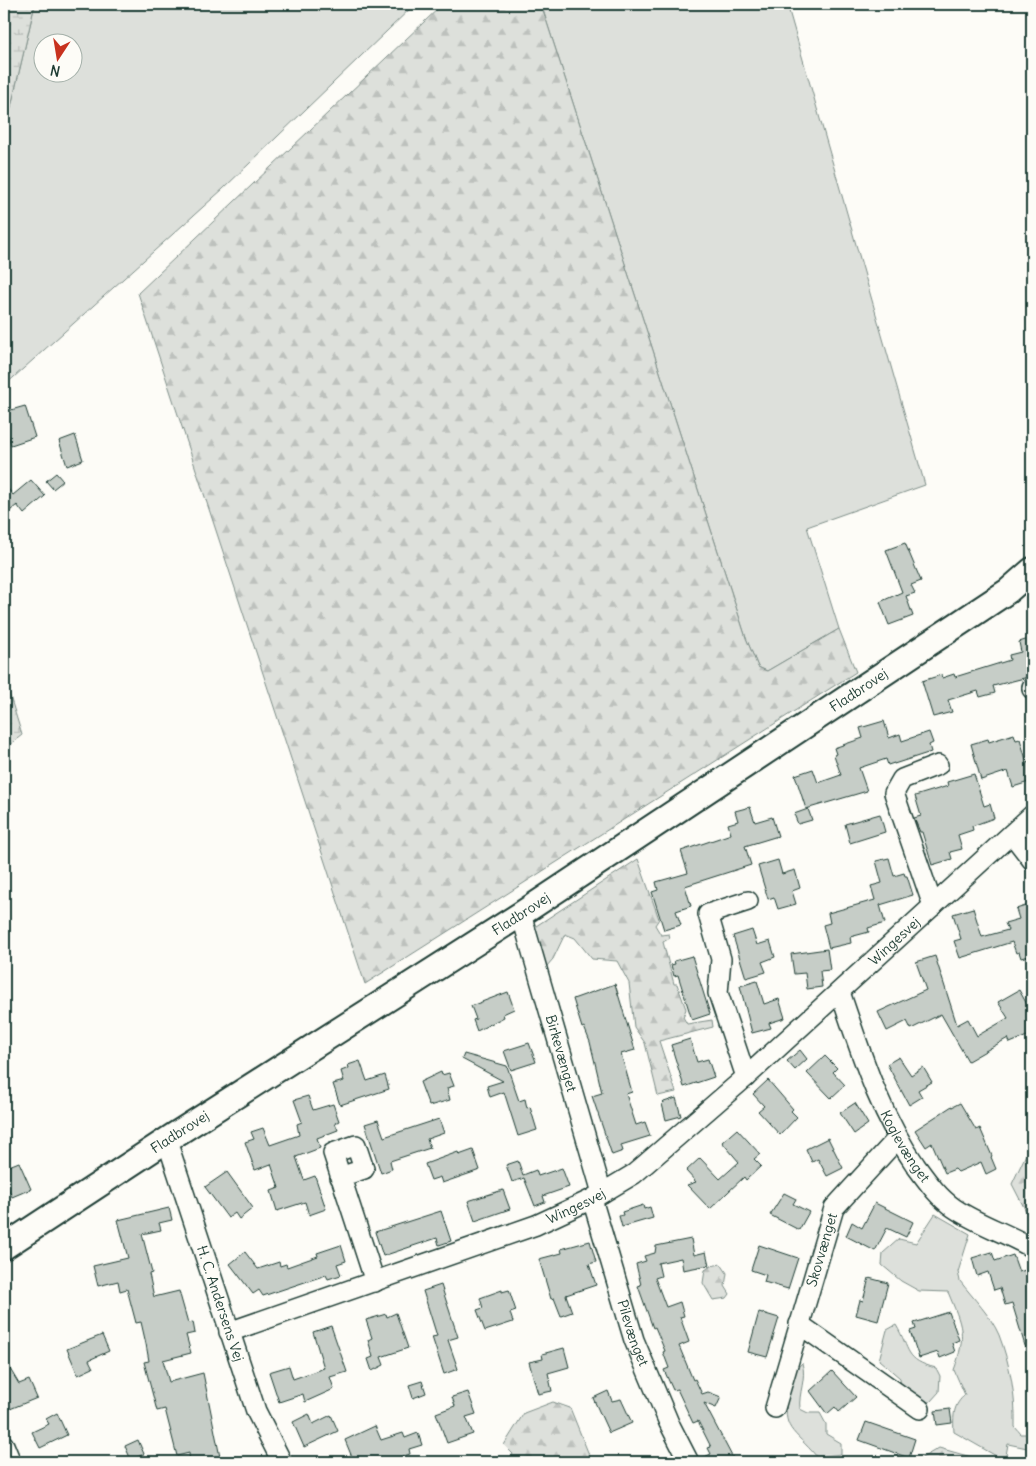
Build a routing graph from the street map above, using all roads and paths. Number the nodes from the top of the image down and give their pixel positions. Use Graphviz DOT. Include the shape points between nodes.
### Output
graph roads {
  1 [pos="1032,570"];
  2 [pos="938,766"];
  3 [pos="1032,815"];
  4 [pos="1012,834"];
  5 [pos="1032,860"];
  6 [pos="748,901"];
  7 [pos="933,906"];
  8 [pos="521,914"];
  9 [pos="840,992"];
  10 [pos="746,1077"];
  11 [pos="897,1139"];
  12 [pos="167,1141"];
  13 [pos="340,1177"];
  14 [pos="597,1196"];
  15 [pos="4,1247"];
  16 [pos="1032,1248"];
  17 [pos="375,1282"];
  18 [pos="799,1324"];
  19 [pos="229,1332"];
  20 [pos="775,1408"];
  21 [pos="920,1409"];
  22 [pos="4,1445"];
  23 [pos="11,1462"];
  24 [pos="282,1462"];
  25 [pos="689,1462"];
  1 -- 8 [label="main road, Fladbrovej" via="1008,591"];
  2 -- 7 [label="street, Wingesvej" via="902,779 894,793"];
  3 -- 4 [label="street, Wingesvej"];
  4 -- 5 [label="street"];
  4 -- 7 [label="street, Wingesvej"];
  6 -- 10 [label="street" via="708,914 721,960 718,993"];
  7 -- 9 [label="street, Wingesvej"];
  8 -- 12 [label="main road, Fladbrovej"];
  8 -- 14 [label="street, Birkevænget"];
  9 -- 10 [label="street, Wingesvej"];
  9 -- 11 [label="street, Koglevænget" via="879,1103"];
  10 -- 14 [label="street, Wingesvej" via="634,1174"];
  11 -- 16 [label="street, Koglevænget" via="931,1186 953,1207"];
  11 -- 18 [label="street, Skovvænget" via="834,1208"];
  12 -- 15 [label="main road, Fladbrovej"];
  12 -- 19 [label="street, H. C. Andersens Vej"];
  13 -- 17 [label="street"];
  14 -- 17 [label="street, Wingesvej" via="536,1225"];
  14 -- 25 [label="street, Pilevænget" via="634,1340"];
  17 -- 19 [label="street, Wingesvej"];
  18 -- 20 [label="street, Skovvænget"];
  18 -- 21 [label="street"];
  19 -- 24 [label="street, H. C. Andersens Vej" via="256,1411"];
  22 -- 23 [label="street"];
}
